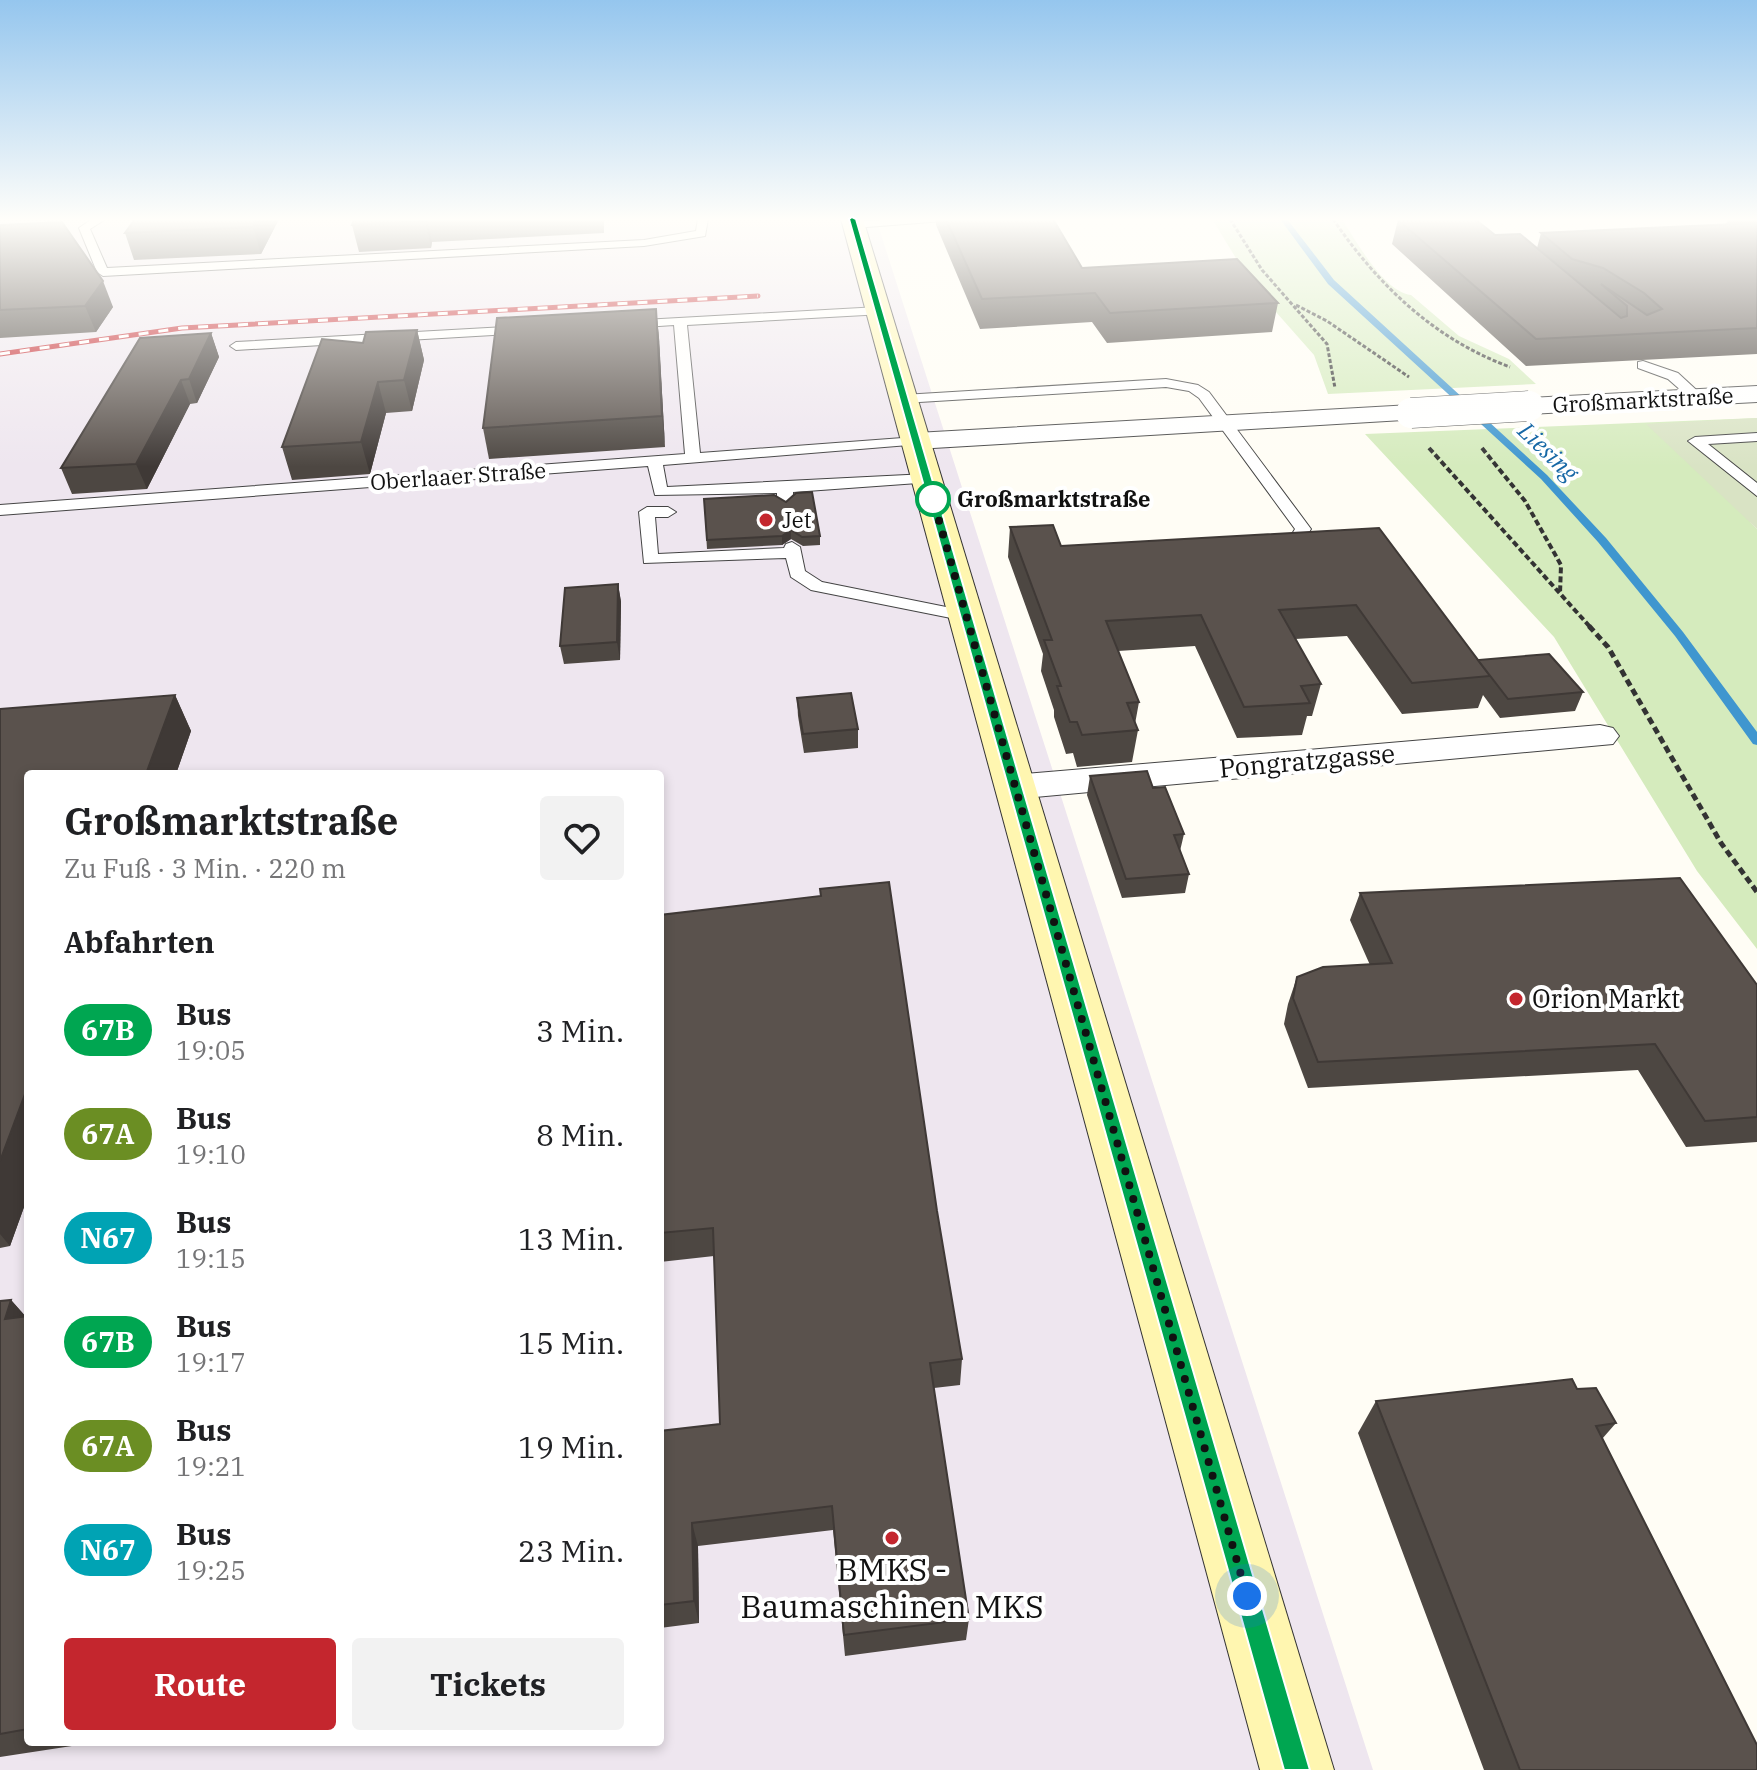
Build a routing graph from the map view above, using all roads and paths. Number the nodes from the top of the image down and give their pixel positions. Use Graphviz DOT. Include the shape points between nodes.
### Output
graph roads {
  1 [pos="876,302"];
  2 [pos="1290,302"];
  3 [pos="1405,302"];
  4 [pos="879,311"];
  5 [pos="680,321"];
  6 [pos="616,325"];
  7 [pos="537,329"];
  8 [pos="236,346"];
  9 [pos="1643,365"];
  10 [pos="1339,392"];
  11 [pos="1757,394"];
  12 [pos="1697,397"];
  13 [pos="1538,406"];
  14 [pos="1226,423"];
  15 [pos="1415,425"];
  16 [pos="1757,437"];
  17 [pos="916,440"];
  18 [pos="693,458"];
  19 [pos="655,461"];
  20 [pos="230,488"];
  21 [pos="1757,491"];
  22 [pos="220,512"];
  23 [pos="668,512"];
  24 [pos="5,516"];
  25 [pos="1253,544"];
  26 [pos="966,616"];
  27 [pos="1600,736"];
  28 [pos="1014,787"];
  29 [pos="1757,892"];
  30 [pos="1297,1770"];
  1 -- 4 [label="main road"];
  2 -- 10 [label="path" via="1327,344"];
  3 -- 13 [label="path" via="1469,351 1510,368"];
  4 -- 5 [label="lane"];
  4 -- 17 [label="main road"];
  5 -- 6 [label="lane"];
  5 -- 18 [label="lane"];
  7 -- 8 [label="lane"];
  9 -- 12 [label="lane" via="1675,370"];
  11 -- 12 [label="street, Großmarktstraße"];
  12 -- 13 [label="street, Großmarktstraße"];
  13 -- 15 [label="street, Großmarktstraße, bridge"];
  14 -- 15 [label="street"];
  14 -- 17 [label="street"];
  14 -- 17 [label="lane" via="1200,392 1166,383"];
  14 -- 25 [label="lane" via="1303,529 1284,542"];
  15 -- 29 [label="path" via="1608,647 1721,843"];
  16 -- 21 [label="lane" via="1695,441"];
  17 -- 18 [label="lane, Oberlaaer Straße"];
  17 -- 19 [label="lane" via="785,495 660,492"];
  17 -- 26 [label="main road"];
  18 -- 19 [label="lane, Oberlaaer Straße"];
  19 -- 20 [label="lane, Oberlaaer Straße"];
  20 -- 22 [label="lane"];
  20 -- 24 [label="lane, Oberlaaer Straße" via="21,508"];
  23 -- 26 [label="lane" via="647,512 650,559 793,550 797,573 817,586"];
  26 -- 28 [label="main road"];
  27 -- 28 [label="street, Pongratzgasse"];
  28 -- 30 [label="main road"];
}
